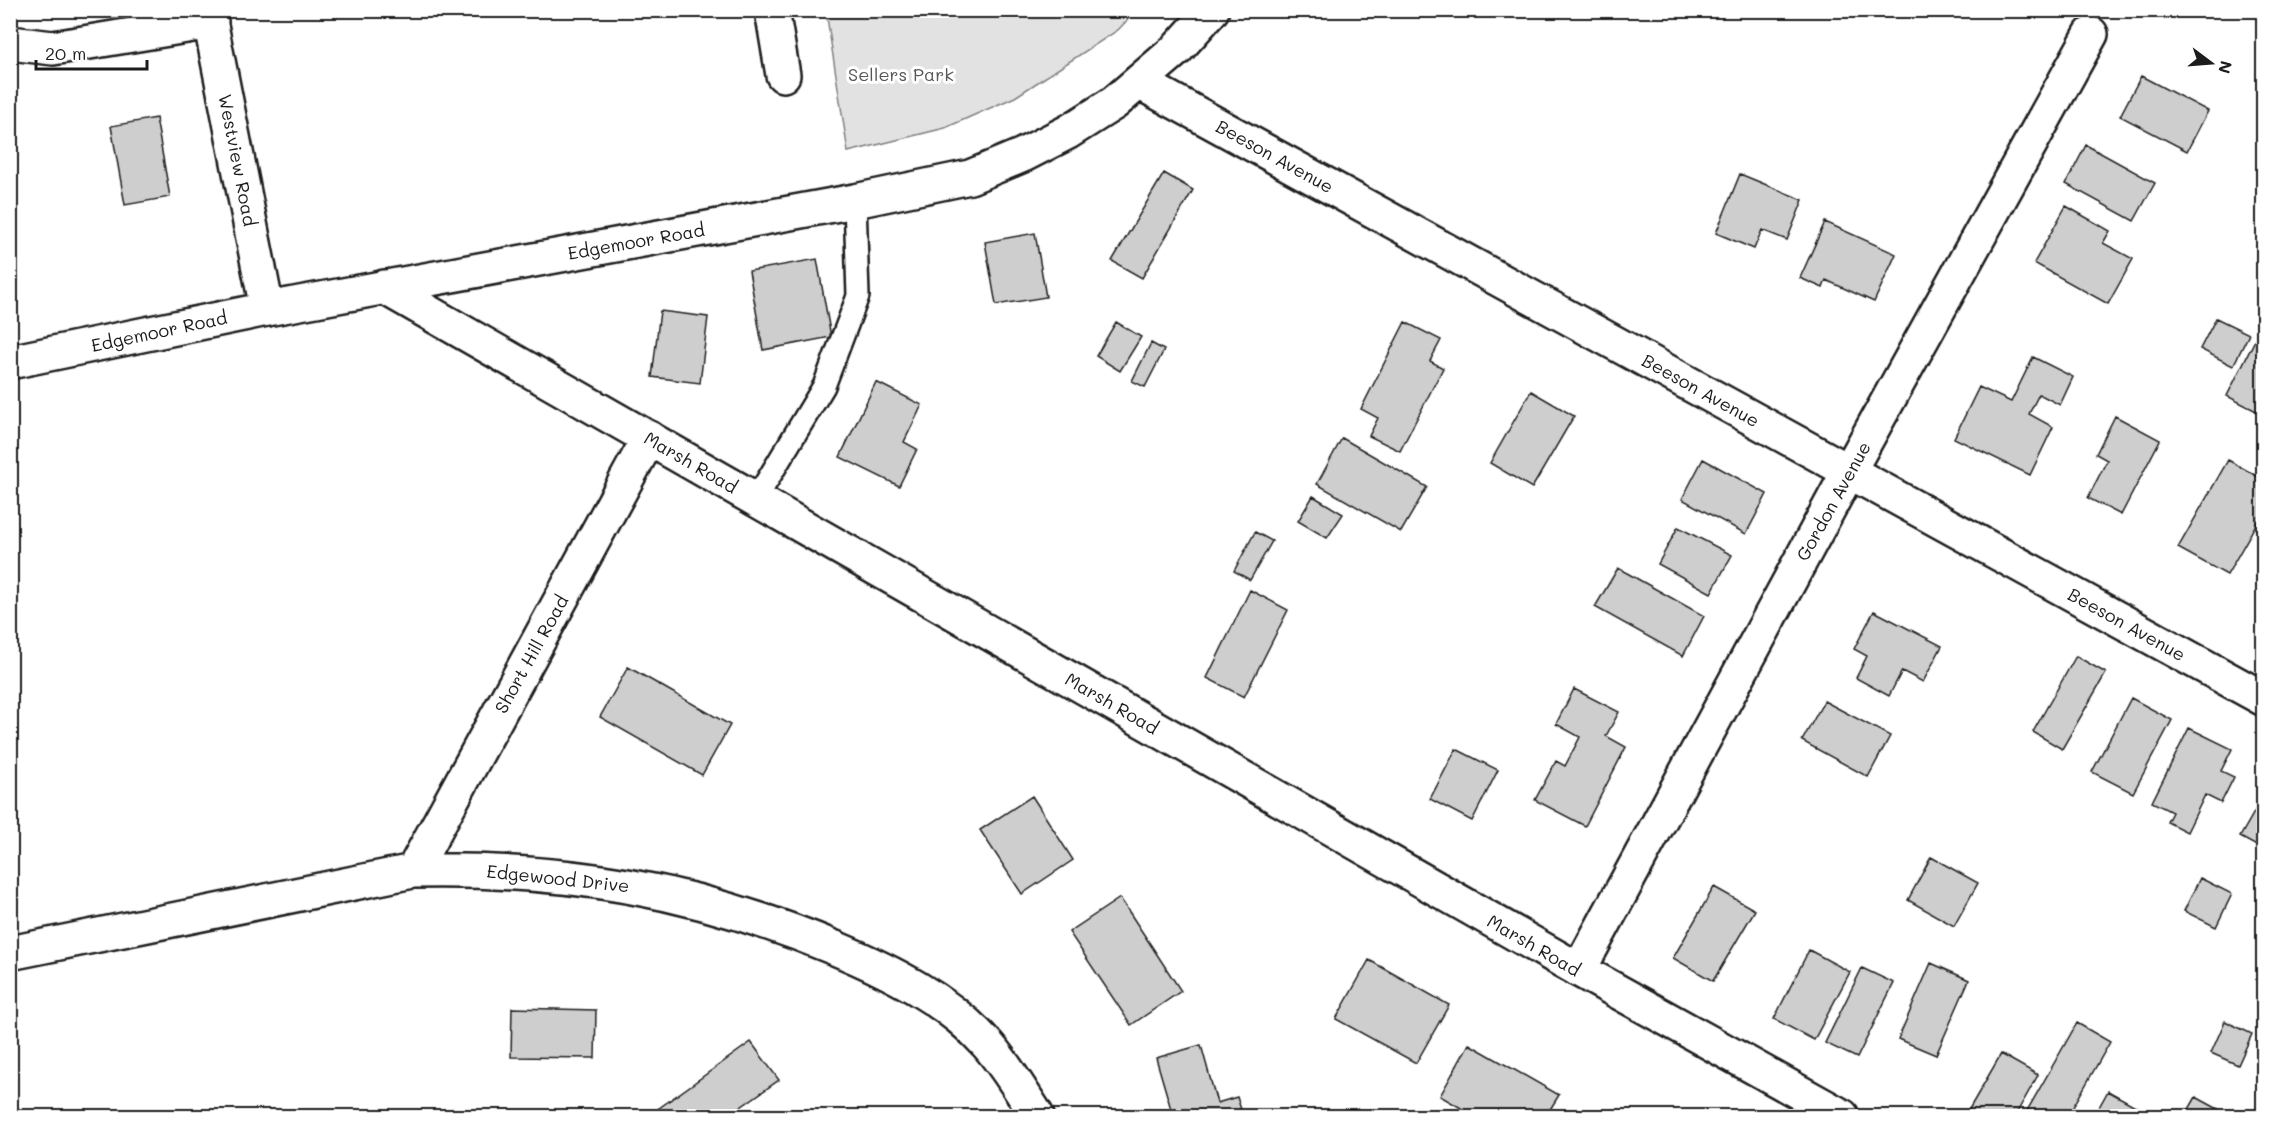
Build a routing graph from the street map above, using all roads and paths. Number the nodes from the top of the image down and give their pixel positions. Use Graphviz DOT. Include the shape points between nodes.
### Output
graph roads {
  1 [pos="772,10"];
  2 [pos="1212,10"];
  3 [pos="209,16"];
  4 [pos="2091,34"];
  5 [pos="10,43"];
  6 [pos="783,75"];
  7 [pos="1139,82"];
  8 [pos="855,201"];
  9 [pos="384,287"];
  10 [pos="267,309"];
  11 [pos="10,362"];
  12 [pos="649,438"];
  13 [pos="1849,471"];
  14 [pos="756,499"];
  15 [pos="2264,699"];
  16 [pos="413,871"];
  17 [pos="10,953"];
  18 [pos="1579,970"];
  19 [pos="1036,1116"];
  20 [pos="1842,1116"];
  1 -- 6 [label="street"];
  2 -- 7 [label="street, Edgemoor Road"];
  3 -- 5 [label="street" via="52,48"];
  3 -- 10 [label="street, Westview Road"];
  4 -- 13 [label="street, Gordon Avenue"];
  7 -- 8 [label="street, Edgemoor Road" via="1068,132 1023,155 970,177"];
  7 -- 13 [label="street, Beeson Avenue"];
  8 -- 9 [label="street, Edgemoor Road"];
  8 -- 14 [label="lane" via="858,296 824,386"];
  9 -- 10 [label="street, Edgemoor Road"];
  9 -- 12 [label="street, Marsh Road"];
  10 -- 11 [label="street, Edgemoor Road"];
  12 -- 14 [label="street, Marsh Road"];
  12 -- 16 [label="street, Short Hill Road"];
  13 -- 15 [label="street, Beeson Avenue"];
  13 -- 18 [label="street, Gordon Avenue"];
  14 -- 18 [label="street, Marsh Road"];
  16 -- 17 [label="street, Edgewood Drive"];
  16 -- 19 [label="street, Edgewood Drive" via="478,870 593,879 705,902 765,920 866,961 914,986 955,1015 987,1044"];
  18 -- 20 [label="street, Marsh Road"];
}
